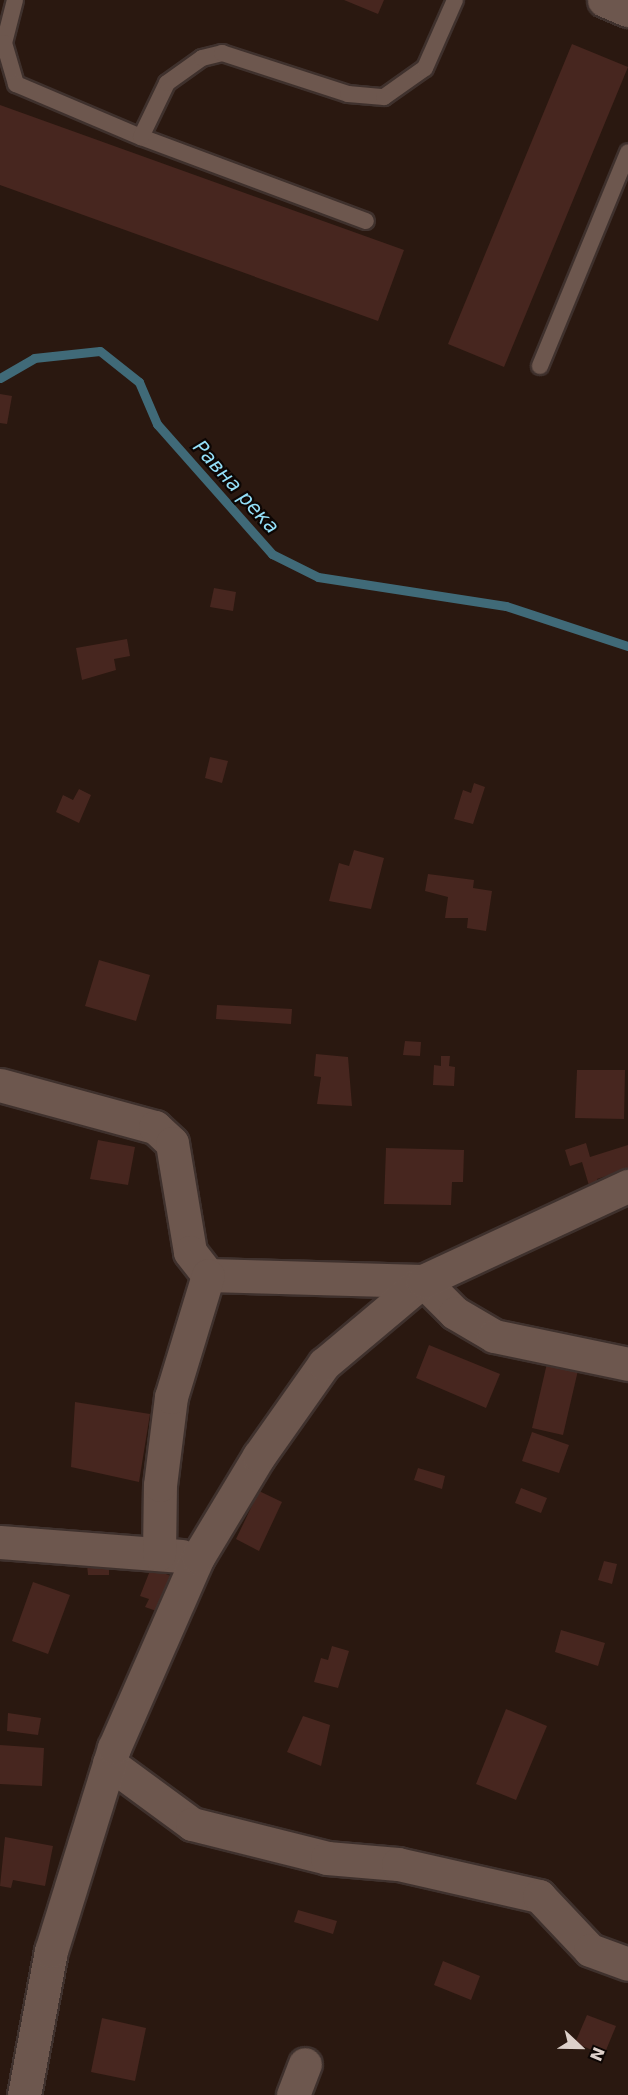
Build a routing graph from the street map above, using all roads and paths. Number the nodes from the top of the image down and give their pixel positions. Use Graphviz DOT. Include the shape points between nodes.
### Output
graph roads {
  1 [pos="15,0"];
  2 [pos="455,0"];
  3 [pos="604,0"];
  4 [pos="628,10"];
  5 [pos="141,137"];
  6 [pos="628,152"];
  7 [pos="366,221"];
  8 [pos="540,366"];
  9 [pos="0,1085"];
  10 [pos="628,1185"];
  11 [pos="208,1275"];
  12 [pos="423,1281"];
  13 [pos="628,1364"];
  14 [pos="0,1542"];
  15 [pos="159,1554"];
  16 [pos="198,1557"];
  17 [pos="109,1763"];
  18 [pos="628,1964"];
  19 [pos="305,2064"];
  20 [pos="24,2095"];
  21 [pos="293,2095"];
  1 -- 5 [label="lane" via="4,43 16,84"];
  2 -- 5 [label="lane" via="425,68 384,97 348,94 222,53 202,58 167,83"];
  3 -- 4 [label="street"];
  5 -- 7 [label="lane"];
  6 -- 8 [label="lane"];
  9 -- 11 [label="street" via="155,1127 172,1143 190,1252"];
  10 -- 12 [label="street"];
  11 -- 12 [label="street"];
  11 -- 15 [label="street" via="171,1397 160,1485"];
  12 -- 13 [label="street" via="455,1313 494,1336"];
  12 -- 16 [label="street" via="324,1364"];
  14 -- 15 [label="street"];
  15 -- 16 [label="street"];
  16 -- 17 [label="street"];
  17 -- 18 [label="street" via="192,1824 327,1858 399,1864 539,1896 590,1950"];
  17 -- 20 [label="street" via="51,1951"];
  19 -- 21 [label="street"];
}
